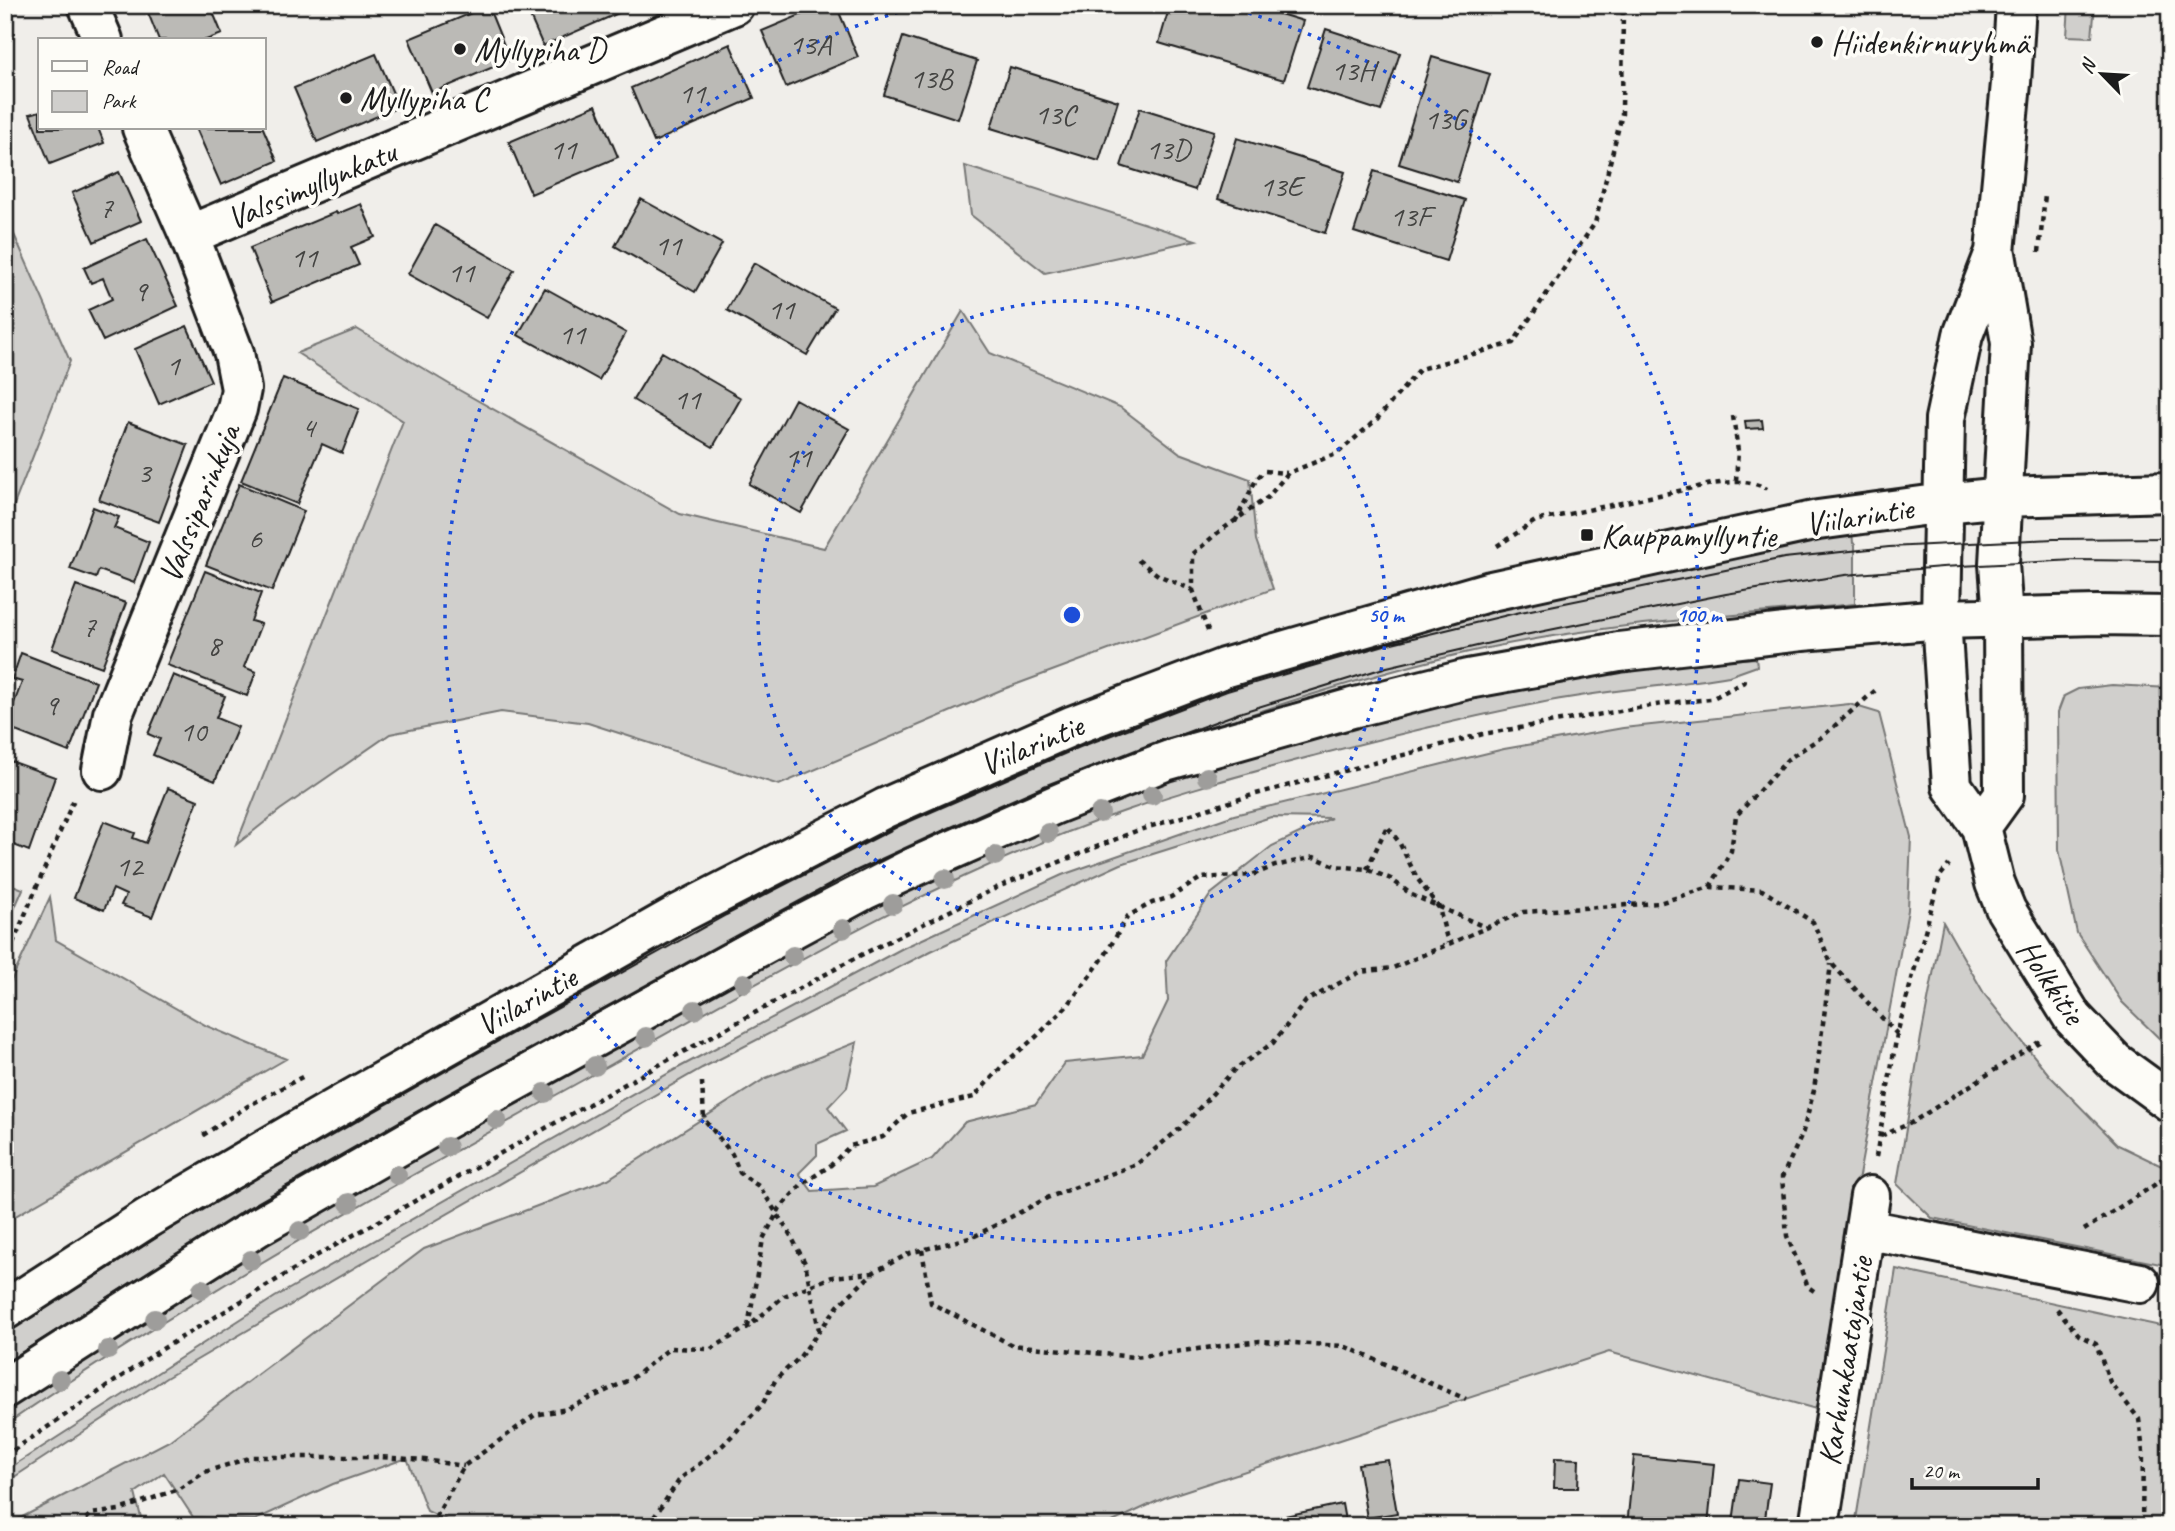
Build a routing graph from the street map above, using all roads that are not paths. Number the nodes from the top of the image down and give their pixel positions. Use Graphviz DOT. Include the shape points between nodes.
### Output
graph roads {
  1 [pos="88,5"];
  2 [pos="734,5"];
  3 [pos="2016,5"];
  4 [pos="102,38"];
  5 [pos="143,130"];
  6 [pos="189,235"];
  7 [pos="1995,252"];
  8 [pos="2170,492"];
  9 [pos="2003,497"];
  10 [pos="1944,503"];
  11 [pos="2170,616"];
  12 [pos="2003,617"];
  13 [pos="1941,619"];
  14 [pos="102,770"];
  15 [pos="1981,827"];
  16 [pos="2170,1102"];
  17 [pos="2140,1283"];
  18 [pos="5,1310"];
  19 [pos="5,1388"];
  20 [pos="1819,1526"];
  1 -- 4 [label="main road"];
  2 -- 6 [label="main road, Valssimyllynkatu"];
  3 -- 7 [label="main road"];
  5 -- 6 [label="main road, Valssimyllynkatu"];
  6 -- 14 [label="main road, Valssiparinkuja" via="234,354 241,389 113,714"];
  7 -- 9 [label="main road" via="2011,343"];
  7 -- 10 [label="main road" via="1963,335 1950,391"];
  8 -- 9 [label="main road, Viilarintie"];
  9 -- 10 [label="main road, Viilarintie"];
  9 -- 12 [label="main road" via="1999,564"];
  10 -- 13 [label="main road"];
  10 -- 18 [label="main road, Viilarintie" via="1818,520 1491,591 1224,668 1074,725 885,808 679,914 317,1118 146,1219"];
  11 -- 12 [label="main road, Viilarintie"];
  12 -- 13 [label="main road, Viilarintie"];
  12 -- 15 [label="main road" via="2004,795"];
  13 -- 15 [label="main road, Holkkitie" via="1952,786"];
  13 -- 19 [label="main road, Viilarintie" via="1619,652 1468,679 1165,761 1053,805 864,890 572,1049 257,1227"];
  15 -- 16 [label="main road, Holkkitie" via="2006,910 2073,1018 2115,1062"];
  17 -- 20 [label="main road, Karhunkaatajantie" via="2042,1264 1867,1212"];
}
